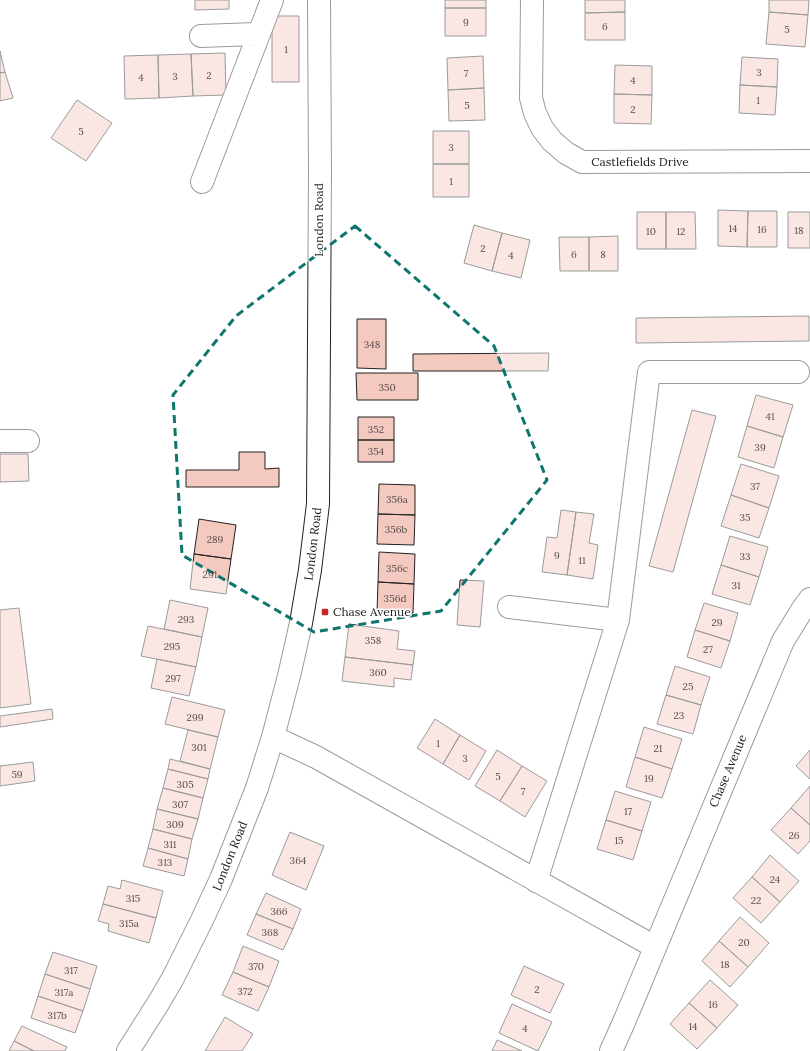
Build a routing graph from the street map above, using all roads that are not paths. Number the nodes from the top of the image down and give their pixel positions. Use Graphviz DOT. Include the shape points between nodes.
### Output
graph roads {
  1 [pos="272,0"];
  2 [pos="319,0"];
  3 [pos="532,0"];
  4 [pos="258,34"];
  5 [pos="201,36"];
  6 [pos="810,161"];
  7 [pos="202,182"];
  8 [pos="798,372"];
  9 [pos="0,441"];
  10 [pos="28,441"];
  11 [pos="810,599"];
  12 [pos="509,607"];
  13 [pos="618,620"];
  14 [pos="273,737"];
  15 [pos="536,881"];
  16 [pos="655,947"];
  17 [pos="128,1051"];
  18 [pos="611,1051"];
  1 -- 4 [label="main road"];
  2 -- 14 [label="main road, London Road" via="318,504 300,623"];
  3 -- 6 [label="main road, Castlefields Drive" via="530,98 542,128 566,153 582,162"];
  4 -- 5 [label="main road"];
  4 -- 7 [label="main road"];
  8 -- 13 [label="main road" via="649,372"];
  9 -- 10 [label="main road"];
  11 -- 16 [label="main road, Chase Avenue" via="783,641"];
  12 -- 13 [label="main road"];
  13 -- 15 [label="main road"];
  14 -- 15 [label="main road" via="316,758"];
  14 -- 17 [label="main road, London Road" via="247,814 221,879 173,978"];
  15 -- 16 [label="main road"];
  16 -- 18 [label="main road, Chase Avenue"];
}
